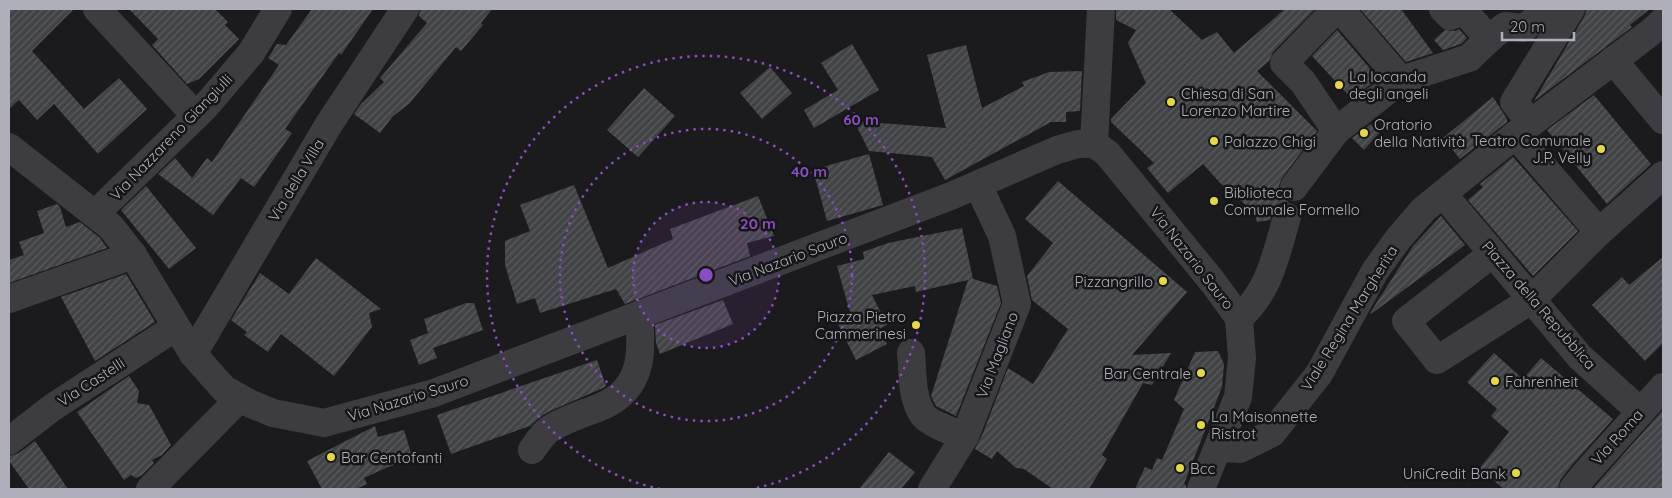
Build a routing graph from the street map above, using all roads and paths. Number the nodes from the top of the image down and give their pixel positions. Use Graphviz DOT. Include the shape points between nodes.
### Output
graph roads {
  1 [pos="97,9"];
  2 [pos="278,9"];
  3 [pos="405,9"];
  4 [pos="1101,9"];
  5 [pos="1336,9"];
  6 [pos="1340,9"];
  7 [pos="1443,9"];
  8 [pos="1549,9"];
  9 [pos="1571,9"];
  10 [pos="1659,33"];
  11 [pos="1489,39"];
  12 [pos="1613,60"];
  13 [pos="1400,80"];
  14 [pos="196,116"];
  15 [pos="1663,120"];
  16 [pos="1523,129"];
  17 [pos="1336,131"];
  18 [pos="1094,144"];
  19 [pos="9,147"];
  20 [pos="1663,174"];
  21 [pos="978,185"];
  22 [pos="1294,187"];
  23 [pos="1443,194"];
  24 [pos="95,214"];
  25 [pos="1287,217"];
  26 [pos="1599,232"];
  27 [pos="1493,253"];
  28 [pos="134,256"];
  29 [pos="9,300"];
  30 [pos="1531,300"];
  31 [pos="639,316"];
  32 [pos="1239,318"];
  33 [pos="176,327"];
  34 [pos="911,353"];
  35 [pos="193,354"];
  36 [pos="1663,387"];
  37 [pos="240,398"];
  38 [pos="1641,412"];
  39 [pos="965,436"];
  40 [pos="9,441"];
  41 [pos="1218,448"];
  42 [pos="532,450"];
  43 [pos="150,489"];
  44 [pos="932,489"];
  45 [pos="1200,489"];
  46 [pos="1573,489"];
  1 -- 14 [label="street"];
  2 -- 14 [label="street, Via Nazzareno Giangiulli" via="251,53"];
  3 -- 35 [label="street, Via della Villa" via="329,124"];
  4 -- 18 [label="street"];
  5 -- 17 [label="street" via="1284,63 1303,82"];
  6 -- 13 [label="street"];
  7 -- 11 [label="street" via="1450,16 1464,11"];
  8 -- 11 [label="street" via="1524,28 1505,26"];
  9 -- 16 [label="street" via="1514,102"];
  10 -- 12 [label="street, Viale Regina Margherita"];
  11 -- 13 [label="street" via="1469,58"];
  12 -- 15 [label="street"];
  12 -- 16 [label="street, Viale Regina Margherita"];
  13 -- 17 [label="street"];
  14 -- 24 [label="street, Via Nazzareno Giangiulli"];
  16 -- 23 [label="street, Viale Regina Margherita"];
  16 -- 26 [label="street" via="1524,145"];
  17 -- 22 [label="street"];
  18 -- 21 [label="street, Via Nazario Sauro" via="1078,144 1057,150"];
  18 -- 32 [label="street, Via Nazario Sauro" via="1124,172"];
  19 -- 24 [label="street, Via Nazario Sauro"];
  20 -- 26 [label="street"];
  21 -- 31 [label="street, Via Nazario Sauro"];
  21 -- 39 [label="street, Via Magliano" via="1002,236 1018,304"];
  23 -- 27 [label="street, Piazza della Repubblica"];
  23 -- 41 [label="street, Viale Regina Margherita" via="1424,209 1389,252 1319,374 1272,433 1240,449"];
  24 -- 28 [label="street, Via Nazario Sauro" via="111,227"];
  25 -- 32 [label="street" via="1269,278 1250,308"];
  26 -- 30 [label="street"];
  27 -- 30 [label="street, Piazza della Repubblica"];
  27 -- 30 [label="street" via="1406,321 1437,360"];
  28 -- 29 [label="street"];
  28 -- 33 [label="street, Via Nazario Sauro"];
  30 -- 38 [label="street, Piazza della Repubblica" via="1580,357"];
  31 -- 37 [label="street, Via Nazario Sauro" via="434,393 324,423 273,413"];
  31 -- 42 [label="street" via="639,361 635,376 625,392 547,431"];
  32 -- 41 [label="street" via="1242,358 1238,397"];
  33 -- 35 [label="street, Via Nazario Sauro"];
  33 -- 40 [label="street, Via Castelli" via="53,407"];
  34 -- 39 [label="street" via="915,399 924,416"];
  35 -- 37 [label="street, Via Nazario Sauro" via="224,389"];
  36 -- 38 [label="street, Via Roma"];
  37 -- 43 [label="street"];
  38 -- 46 [label="street, Via Roma"];
  39 -- 44 [label="street, Via Magliano"];
  41 -- 45 [label="street"];
}
